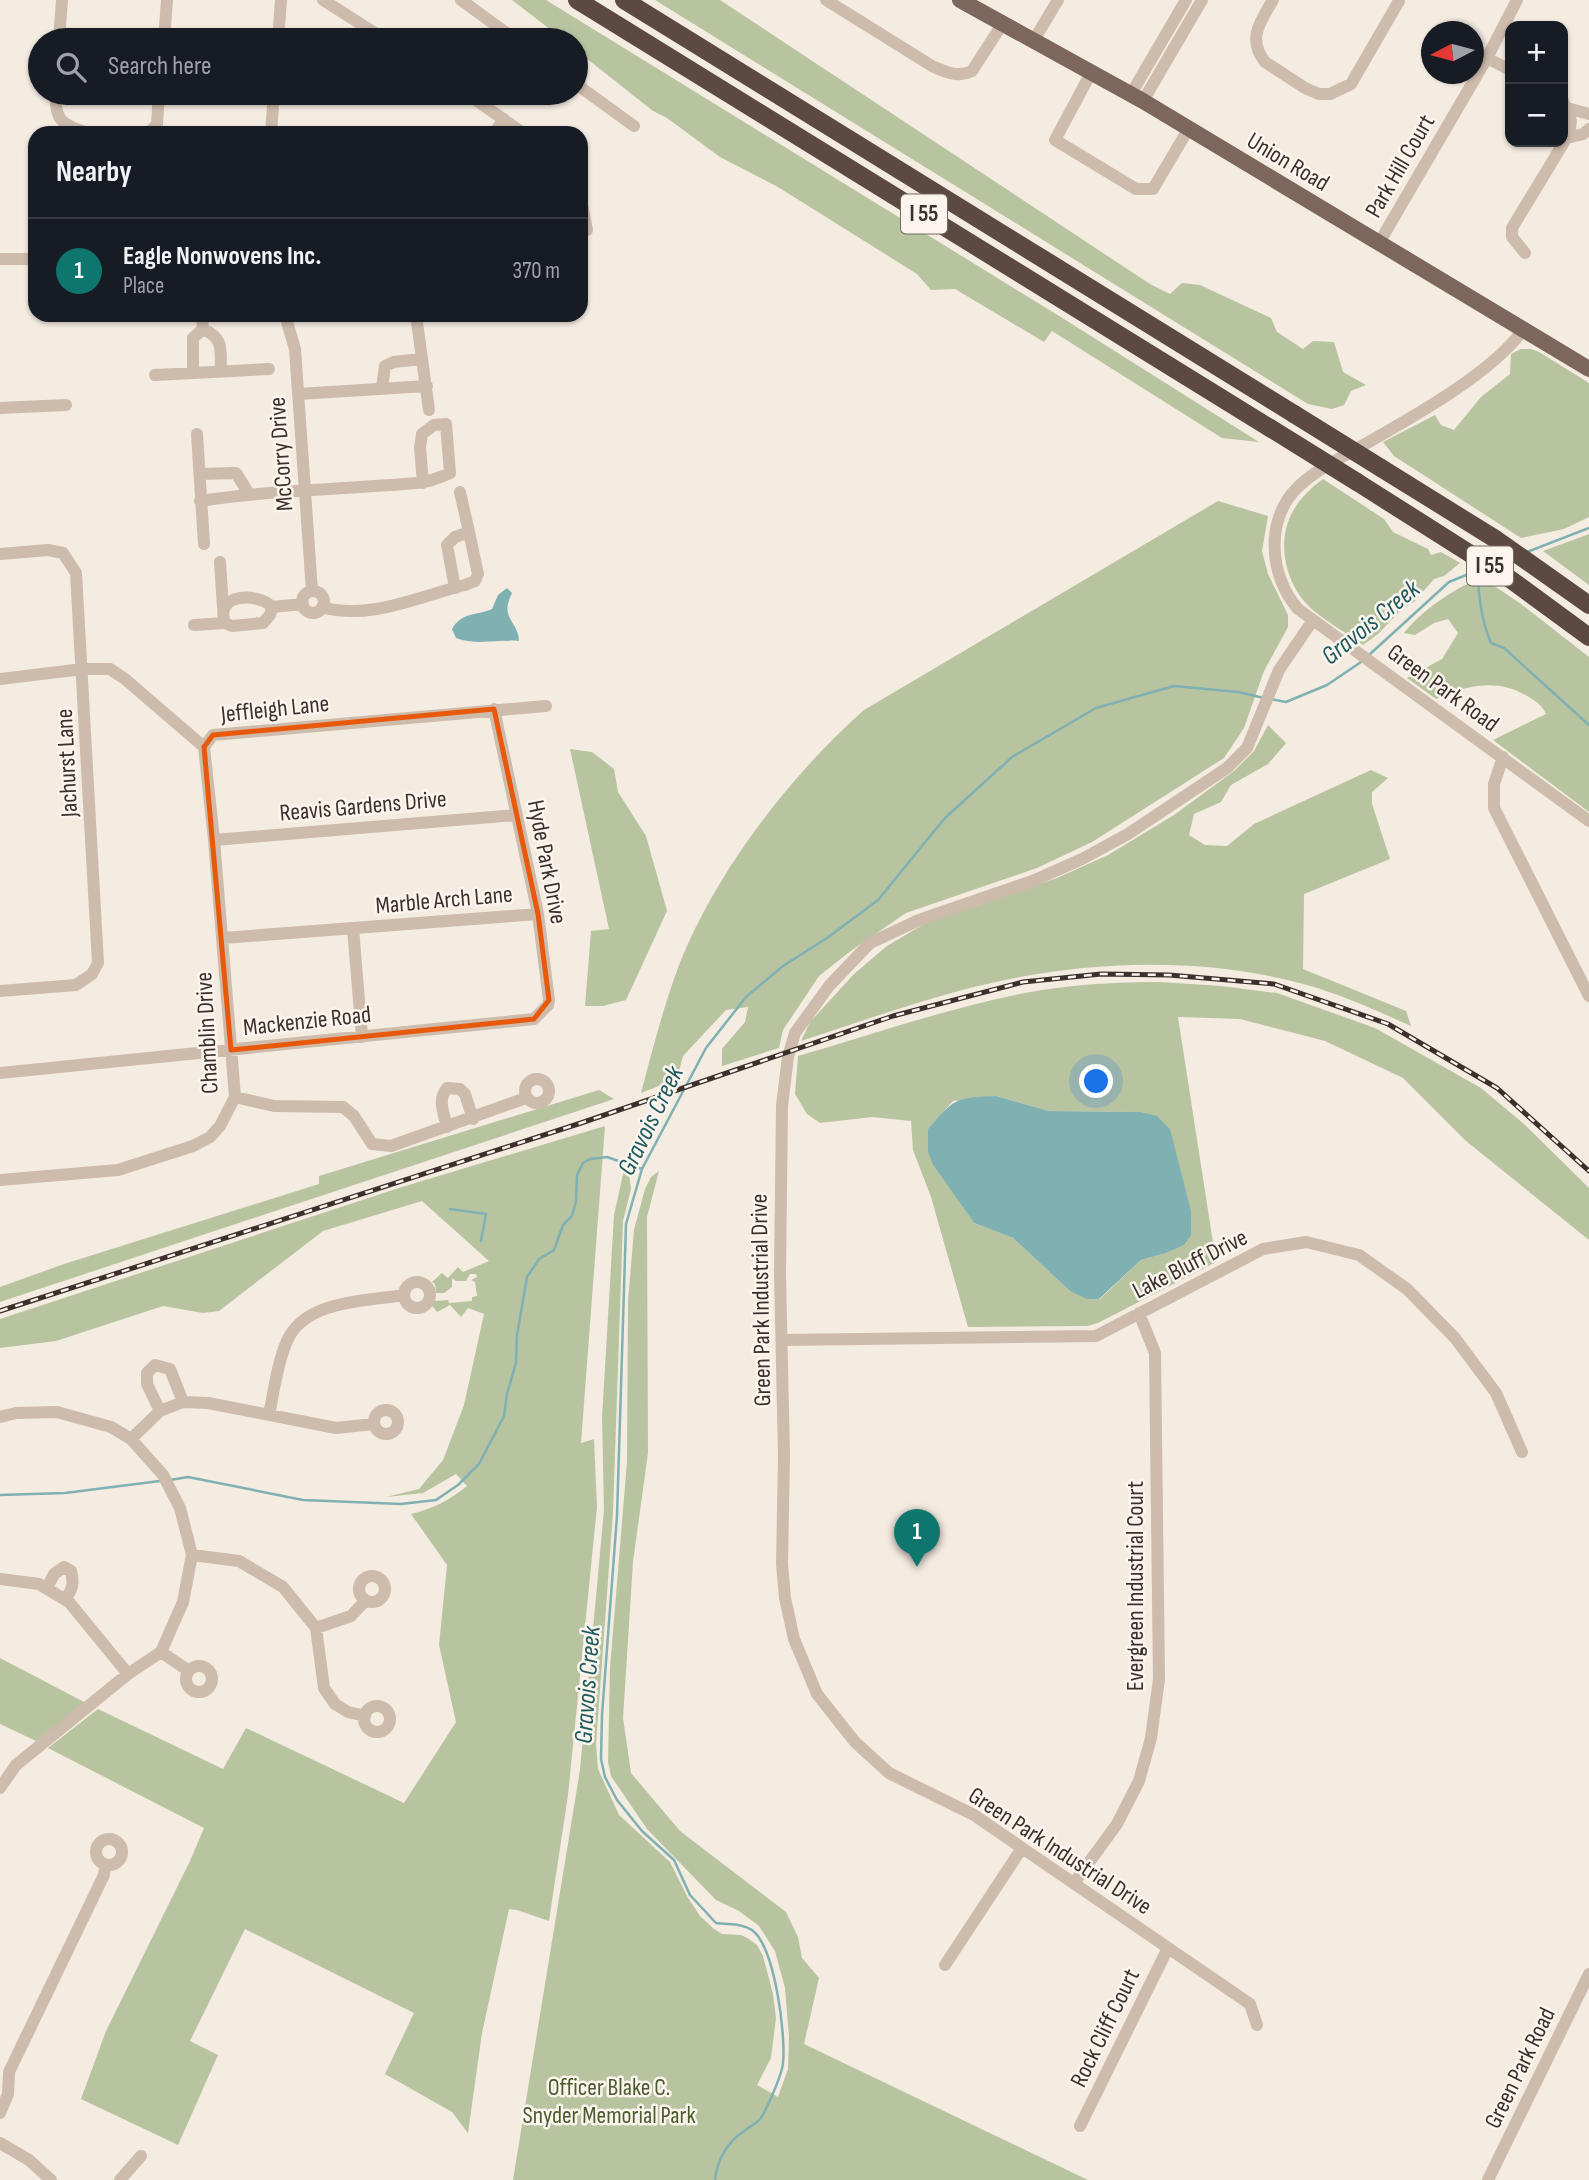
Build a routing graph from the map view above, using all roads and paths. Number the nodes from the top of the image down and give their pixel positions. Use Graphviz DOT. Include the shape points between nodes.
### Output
graph roads {
  1 [pos="62,0"];
  2 [pos="167,0"];
  3 [pos="281,0"];
  4 [pos="323,0"];
  5 [pos="461,0"];
  6 [pos="578,0"];
  7 [pos="624,0"];
  8 [pos="826,0"];
  9 [pos="960,0"];
  10 [pos="1058,0"];
  11 [pos="1186,0"];
  12 [pos="1202,0"];
  13 [pos="1273,0"];
  14 [pos="1402,0"];
  15 [pos="1517,0"];
  16 [pos="1003,23"];
  17 [pos="60,28"];
  18 [pos="165,28"];
  19 [pos="279,28"];
  20 [pos="367,28"];
  21 [pos="500,28"];
  22 [pos="1034,40"];
  23 [pos="1487,58"];
  24 [pos="1505,67"];
  25 [pos="1092,71"];
  26 [pos="588,93"];
  27 [pos="1137,97"];
  28 [pos="55,105"];
  29 [pos="157,105"];
  30 [pos="273,105"];
  31 [pos="484,105"];
  32 [pos="1568,106"];
  33 [pos="1568,113"];
  34 [pos="1589,114"];
  35 [pos="504,119"];
  36 [pos="67,126"];
  37 [pos="154,126"];
  38 [pos="272,126"];
  39 [pos="499,126"];
  40 [pos="514,126"];
  41 [pos="634,126"];
  42 [pos="1189,128"];
  43 [pos="1589,129"];
  44 [pos="1568,134"];
  45 [pos="1568,138"];
  46 [pos="1562,147"];
  47 [pos="1379,243"];
  48 [pos="1525,253"];
  49 [pos="0,259"];
  50 [pos="28,259"];
  51 [pos="202,322"];
  52 [pos="287,322"];
  53 [pos="417,322"];
  54 [pos="203,329"];
  55 [pos="1523,330"];
  56 [pos="421,359"];
  57 [pos="269,369"];
  58 [pos="1589,369"];
  59 [pos="221,371"];
  60 [pos="193,372"];
  61 [pos="155,375"];
  62 [pos="427,386"];
  63 [pos="382,387"];
  64 [pos="298,394"];
  65 [pos="66,405"];
  66 [pos="0,408"];
  67 [pos="429,410"];
  68 [pos="197,434"];
  69 [pos="200,474"];
  70 [pos="423,483"];
  71 [pos="305,492"];
  72 [pos="460,492"];
  73 [pos="249,494"];
  74 [pos="200,501"];
  75 [pos="469,532"];
  76 [pos="204,544"];
  77 [pos="0,554"];
  78 [pos="220,562"];
  79 [pos="455,588"];
  80 [pos="312,591"];
  81 [pos="303,604"];
  82 [pos="1589,605"];
  83 [pos="223,607"];
  84 [pos="272,607"];
  85 [pos="322,607"];
  86 [pos="1313,620"];
  87 [pos="225,623"];
  88 [pos="194,625"];
  89 [pos="1589,637"];
  90 [pos="83,669"];
  91 [pos="0,679"];
  92 [pos="546,706"];
  93 [pos="494,709"];
  94 [pos="204,747"];
  95 [pos="1503,757"];
  96 [pos="516,815"];
  97 [pos="1589,821"];
  98 [pos="215,840"];
  99 [pos="538,914"];
  100 [pos="353,928"];
  101 [pos="222,938"];
  102 [pos="0,991"];
  103 [pos="1589,996"];
  104 [pos="534,1019"];
  105 [pos="362,1037"];
  106 [pos="232,1050"];
  107 [pos="0,1073"];
  108 [pos="235,1097"];
  109 [pos="526,1098"];
  110 [pos="472,1119"];
  111 [pos="447,1127"];
  112 [pos="0,1180"];
  113 [pos="404,1295"];
  114 [pos="1139,1313"];
  115 [pos="782,1340"];
  116 [pos="183,1402"];
  117 [pos="160,1411"];
  118 [pos="269,1415"];
  119 [pos="0,1417"];
  120 [pos="374,1424"];
  121 [pos="131,1439"];
  122 [pos="1522,1452"];
  123 [pos="192,1555"];
  124 [pos="0,1579"];
  125 [pos="47,1588"];
  126 [pos="65,1599"];
  127 [pos="365,1601"];
  128 [pos="316,1628"];
  129 [pos="161,1651"];
  130 [pos="189,1671"];
  131 [pos="128,1674"];
  132 [pos="365,1716"];
  133 [pos="0,1788"];
  134 [pos="1022,1848"];
  135 [pos="106,1866"];
  136 [pos="1074,1883"];
  137 [pos="1168,1948"];
  138 [pos="945,1965"];
  139 [pos="1589,1973"];
  140 [pos="1258,2025"];
  141 [pos="0,2113"];
  142 [pos="1080,2126"];
  143 [pos="0,2143"];
  144 [pos="141,2156"];
  145 [pos="51,2180"];
  146 [pos="120,2180"];
  147 [pos="1488,2180"];
  1 -- 17 [label="street"];
  2 -- 18 [label="street"];
  3 -- 19 [label="street"];
  4 -- 20 [label="street"];
  5 -- 21 [label="street"];
  6 -- 89 [label="highway, I 55, bridge" via="1442,535"];
  7 -- 82 [label="highway, I 55, bridge" via="1472,524"];
  8 -- 16 [label="street" via="945,73 972,71"];
  9 -- 16 [label="main road, Union Road"];
  10 -- 22 [label="street"];
  11 -- 27 [label="street"];
  12 -- 27 [label="street"];
  13 -- 14 [label="street" via="1258,25 1255,44 1265,62 1319,94 1351,84"];
  15 -- 23 [label="street, Park Hill Court"];
  16 -- 22 [label="main road, Union Road"];
  22 -- 25 [label="main road, Union Road"];
  23 -- 24 [label="street"];
  23 -- 47 [label="street, Park Hill Court"];
  25 -- 27 [label="main road, Union Road"];
  25 -- 42 [label="street" via="1055,140 1136,189 1153,189"];
  26 -- 41 [label="street"];
  27 -- 42 [label="main road, Union Road"];
  28 -- 36 [label="street"];
  29 -- 37 [label="street"];
  30 -- 38 [label="street"];
  31 -- 35 [label="street"];
  32 -- 34 [label="street"];
  33 -- 44 [label="street"];
  35 -- 39 [label="street"];
  35 -- 40 [label="street"];
  42 -- 47 [label="main road, Union Road"];
  43 -- 45 [label="street"];
  46 -- 48 [label="street" via="1512,228 1516,245"];
  47 -- 55 [label="main road, Union Road"];
  49 -- 50 [label="street"];
  51 -- 54 [label="street"];
  52 -- 64 [label="street, McCorry Drive" via="295,349"];
  53 -- 56 [label="street"];
  54 -- 59 [label="street" via="220,340"];
  54 -- 60 [label="street" via="192,338"];
  55 -- 58 [label="main road, Union Road"];
  55 -- 86 [label="street, Green Park Road" via="1509,349 1450,392 1319,471 1289,498 1276,526 1277,569 1292,602"];
  56 -- 62 [label="street"];
  56 -- 63 [label="street" via="385,366"];
  57 -- 59 [label="street"];
  59 -- 60 [label="street"];
  60 -- 61 [label="street"];
  62 -- 63 [label="street"];
  62 -- 67 [label="street"];
  63 -- 64 [label="street"];
  64 -- 71 [label="street, McCorry Drive"];
  65 -- 66 [label="street"];
  68 -- 69 [label="street"];
  69 -- 73 [label="street" via="236,473"];
  69 -- 74 [label="street"];
  70 -- 71 [label="street"];
  71 -- 73 [label="street"];
  71 -- 80 [label="street, McCorry Drive"];
  72 -- 75 [label="street"];
  73 -- 74 [label="street"];
  74 -- 76 [label="street"];
  75 -- 79 [label="street" via="447,545"];
  75 -- 79 [label="street" via="478,574 475,581"];
  77 -- 90 [label="street, Jachurst Lane" via="63,553 76,573"];
  78 -- 83 [label="street"];
  79 -- 85 [label="street" via="396,605 356,610"];
  80 -- 81 [label="street"];
  80 -- 85 [label="street" via="321,595"];
  81 -- 84 [label="street"];
  81 -- 85 [label="street" via="312,612"];
  83 -- 84 [label="street" via="230,600 258,598"];
  83 -- 87 [label="street"];
  84 -- 87 [label="street" via="263,623"];
  86 -- 95 [label="street, Green Park Road"];
  86 -- 115 [label="street, Green Park Industrial Drive" via="1279,670 1247,748 1227,768 1082,859 870,943 829,986 796,1033 788,1057 782,1106"];
  87 -- 88 [label="street"];
  90 -- 91 [label="street, Jeffleigh Lane"];
  90 -- 94 [label="street, Jeffleigh Lane" via="110,669"];
  90 -- 102 [label="street, Jachurst Lane" via="98,963 92,974 76,985"];
  92 -- 93 [label="street, Jeffleigh Lane"];
  93 -- 94 [label="street, Jeffleigh Lane" via="214,734"];
  93 -- 96 [label="street, Hyde Park Drive"];
  94 -- 98 [label="street, Chamblin Drive"];
  95 -- 97 [label="street, Green Park Road"];
  95 -- 103 [label="street" via="1494,784 1494,808"];
  96 -- 98 [label="street, Reavis Gardens Drive"];
  96 -- 99 [label="street, Hyde Park Drive"];
  98 -- 101 [label="street, Chamblin Drive"];
  99 -- 100 [label="street, Marble Arch Lane"];
  99 -- 104 [label="street, Hyde Park Drive" via="549,1000"];
  100 -- 101 [label="street, Marble Arch Lane"];
  100 -- 105 [label="street, Marble Arch Lane"];
  101 -- 106 [label="street, Chamblin Drive"];
  104 -- 105 [label="street, Mackenzie Road"];
  105 -- 106 [label="street, Mackenzie Road"];
  106 -- 107 [label="street, Mackenzie Road"];
  106 -- 108 [label="street, Chamblin Drive"];
  108 -- 111 [label="street" via="274,1106 343,1107 372,1144 382,1146"];
  108 -- 112 [label="street, Chamblin Drive" via="220,1126 193,1146 118,1170"];
  109 -- 110 [label="street"];
  110 -- 111 [label="street"];
  110 -- 111 [label="street" via="465,1094 447,1088 441,1101"];
  113 -- 118 [label="street" via="324,1309 300,1322 283,1351"];
  114 -- 115 [label="street, Lake Bluff Drive" via="1096,1336"];
  114 -- 122 [label="street, Lake Bluff Drive" via="1263,1249 1306,1242 1359,1255 1407,1289 1455,1338 1496,1393"];
  114 -- 136 [label="street, Evergreen Industrial Court" via="1155,1353 1159,1679 1152,1738 1139,1781 1110,1836"];
  115 -- 134 [label="street, Green Park Industrial Drive" via="785,1598 794,1639 817,1694 855,1742 889,1773 974,1815"];
  116 -- 117 [label="street"];
  116 -- 117 [label="street" via="170,1369 155,1365 147,1373 147,1384"];
  116 -- 118 [label="street"];
  117 -- 121 [label="street"];
  118 -- 120 [label="street" via="335,1428"];
  119 -- 121 [label="street" via="57,1412 111,1427"];
  121 -- 123 [label="street" via="170,1487"];
  123 -- 128 [label="street" via="239,1561 283,1587"];
  123 -- 129 [label="street" via="183,1602"];
  124 -- 125 [label="street"];
  125 -- 126 [label="street"];
  125 -- 126 [label="street" via="54,1574 64,1567 71,1571 72,1591"];
  126 -- 131 [label="street"];
  127 -- 128 [label="street" via="351,1616"];
  128 -- 132 [label="street" via="324,1688 348,1712"];
  129 -- 130 [label="street"];
  129 -- 131 [label="street"];
  131 -- 133 [label="street" via="16,1765"];
  134 -- 136 [label="street, Green Park Industrial Drive"];
  134 -- 138 [label="street"];
  135 -- 141 [label="street" via="9,2072 8,2094"];
  136 -- 137 [label="street, Green Park Industrial Drive"];
  137 -- 140 [label="street, Green Park Industrial Drive" via="1250,2004"];
  137 -- 142 [label="street, Rock Cliff Court"];
  139 -- 147 [label="street, Green Park Road"];
  143 -- 145 [label="street"];
  144 -- 146 [label="street"];
}
